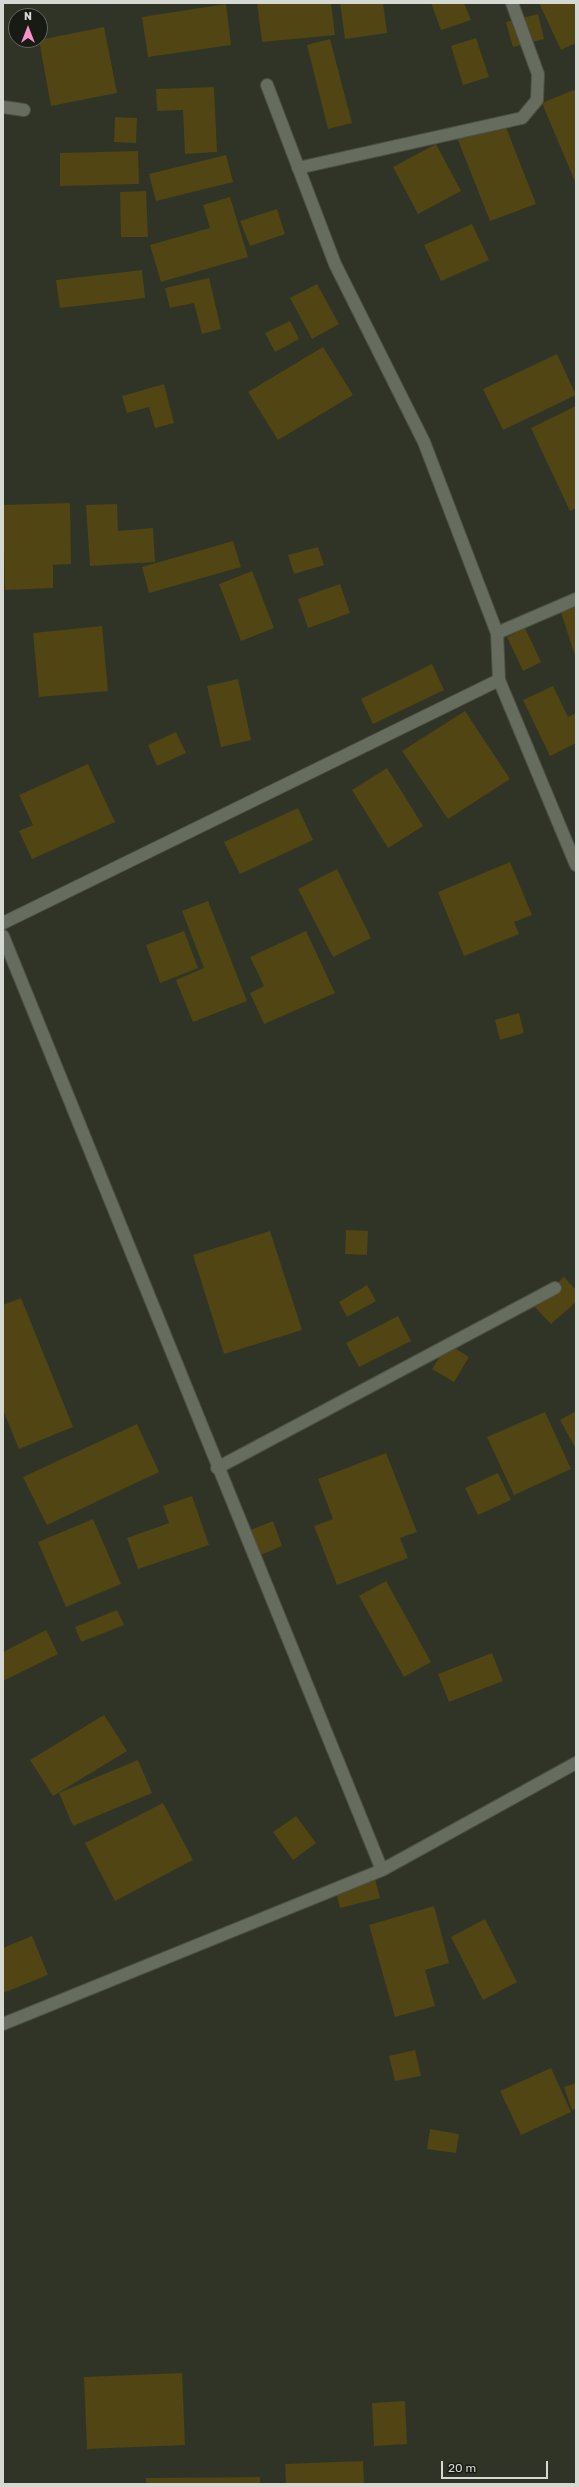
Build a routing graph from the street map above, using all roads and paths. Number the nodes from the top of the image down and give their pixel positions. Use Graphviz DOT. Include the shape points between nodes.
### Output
graph roads {
  1 [pos="512,3"];
  2 [pos="267,85"];
  3 [pos="3,107"];
  4 [pos="24,110"];
  5 [pos="298,168"];
  6 [pos="576,598"];
  7 [pos="497,633"];
  8 [pos="499,680"];
  9 [pos="576,865"];
  10 [pos="3,923"];
  11 [pos="3,936"];
  12 [pos="555,1288"];
  13 [pos="217,1468"];
  14 [pos="576,1762"];
  15 [pos="382,1870"];
  16 [pos="3,2024"];
  1 -- 5 [label="street" via="538,74 537,100 522,118"];
  2 -- 5 [label="street"];
  3 -- 4 [label="street"];
  5 -- 7 [label="street" via="335,264 424,442"];
  6 -- 7 [label="street"];
  7 -- 8 [label="street"];
  8 -- 9 [label="street"];
  8 -- 10 [label="street"];
  11 -- 13 [label="street"];
  12 -- 13 [label="street"];
  13 -- 15 [label="street"];
  14 -- 15 [label="street"];
  15 -- 16 [label="street"];
}
